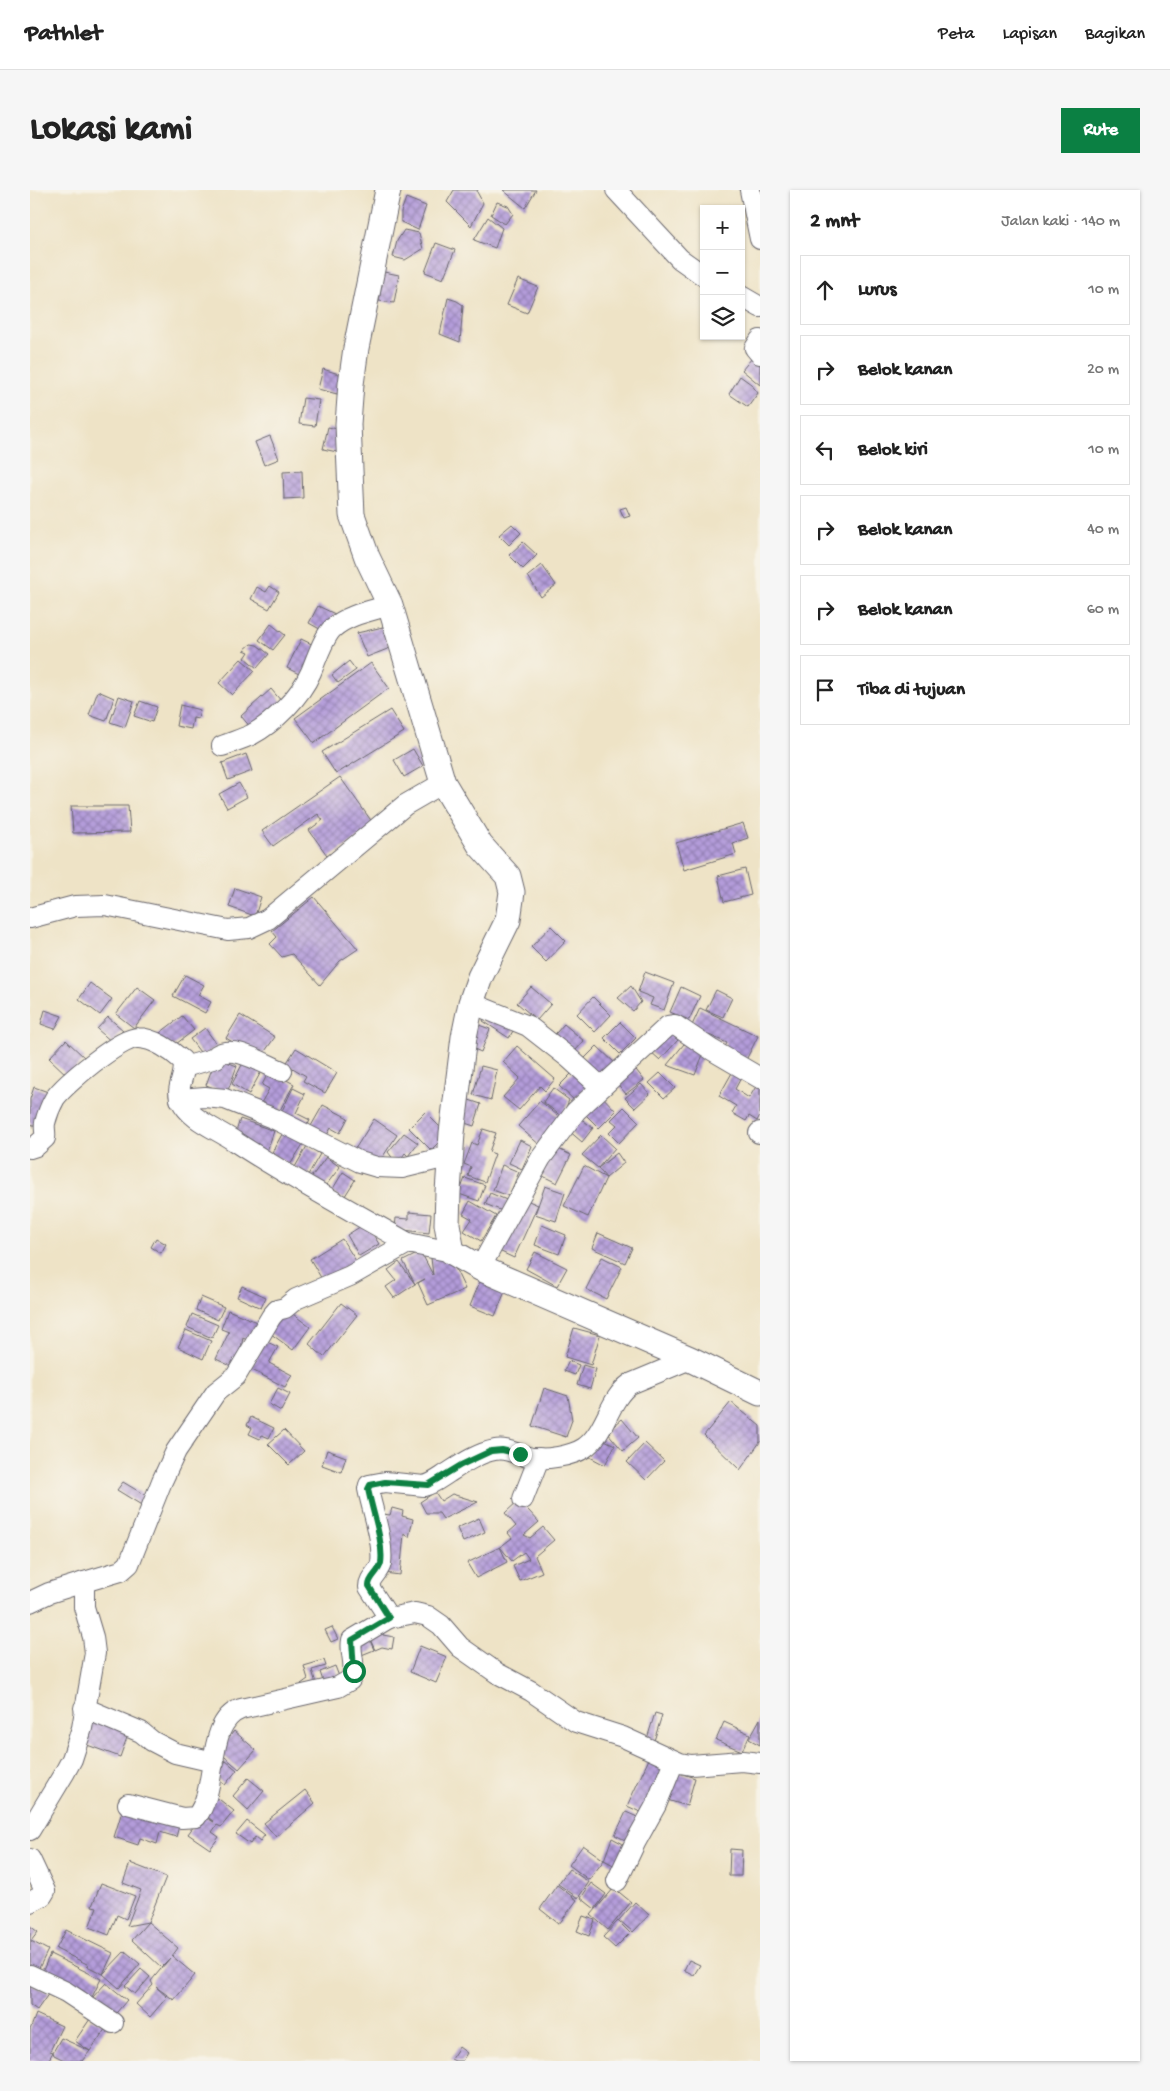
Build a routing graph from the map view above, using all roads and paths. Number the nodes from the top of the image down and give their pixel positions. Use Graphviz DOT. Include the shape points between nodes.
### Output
graph roads {
  1 [pos="388,190"];
  2 [pos="616,190"];
  3 [pos="750,190"];
  4 [pos="760,239"];
  5 [pos="700,273"];
  6 [pos="745,298"];
  7 [pos="760,307"];
  8 [pos="760,340"];
  9 [pos="760,354"];
  10 [pos="390,605"];
  11 [pos="222,746"];
  12 [pos="443,784"];
  13 [pos="30,918"];
  14 [pos="471,1003"];
  15 [pos="184,1067"];
  16 [pos="282,1071"];
  17 [pos="760,1078"];
  18 [pos="601,1087"];
  19 [pos="180,1099"];
  20 [pos="30,1148"];
  21 [pos="451,1156"];
  22 [pos="408,1243"];
  23 [pos="452,1252"];
  24 [pos="480,1268"];
  25 [pos="690,1359"];
  26 [pos="760,1393"];
  27 [pos="539,1458"];
  28 [pos="523,1498"];
  29 [pos="84,1582"];
  30 [pos="30,1602"];
  31 [pos="389,1618"];
  32 [pos="84,1708"];
  33 [pos="674,1761"];
  34 [pos="214,1762"];
  35 [pos="760,1763"];
  36 [pos="128,1804"];
  37 [pos="30,1830"];
  38 [pos="30,1859"];
  39 [pos="617,1881"];
  40 [pos="30,1902"];
  41 [pos="30,1975"];
  42 [pos="113,2023"];
  1 -- 10 [label="street" via="356,348 348,424 352,515 366,557"];
  2 -- 5 [label="street" via="680,259"];
  3 -- 4 [label="street"];
  6 -- 7 [label="street"];
  8 -- 9 [label="street" via="755,348"];
  10 -- 11 [label="street" via="358,614 332,629 308,679 290,703 251,735"];
  10 -- 12 [label="street"];
  12 -- 13 [label="street" via="404,805 268,919 249,928 228,930 105,905 75,906"];
  12 -- 14 [label="street" via="480,845 508,876 512,892 508,920"];
  14 -- 18 [label="street" via="528,1026"];
  14 -- 21 [label="street" via="464,1037"];
  15 -- 16 [label="street" via="231,1050"];
  15 -- 19 [label="street"];
  15 -- 20 [label="street" via="182,1060 158,1044 139,1038 127,1041 91,1064 63,1089 48,1115 45,1138"];
  17 -- 18 [label="street" via="671,1024"];
  18 -- 24 [label="street" via="576,1111 540,1158"];
  19 -- 21 [label="street" via="224,1099 275,1119 360,1162 378,1167 402,1168"];
  19 -- 22 [label="street" via="195,1116 247,1150"];
  21 -- 23 [label="street" via="448,1224"];
  22 -- 23 [label="street"];
  22 -- 29 [label="street" via="350,1276 277,1310 236,1376 216,1392 176,1451 129,1564 121,1571"];
  23 -- 24 [label="street"];
  24 -- 25 [label="street"];
  25 -- 26 [label="street"];
  25 -- 27 [label="street" via="623,1389 598,1432 585,1447 568,1454"];
  27 -- 28 [label="street"];
  27 -- 31 [label="street" via="496,1450 424,1486 385,1482 370,1485 368,1489 381,1561 369,1586"];
  29 -- 30 [label="street"];
  29 -- 32 [label="street" via="84,1607 95,1653 92,1681"];
  31 -- 33 [label="street" via="415,1613 428,1616 441,1625 460,1647 576,1722 623,1737"];
  31 -- 34 [label="street" via="352,1640 354,1671 344,1684 241,1708 229,1715 220,1731"];
  32 -- 34 [label="street" via="141,1732 175,1753"];
  32 -- 37 [label="street" via="82,1728 72,1759"];
  33 -- 35 [label="street" via="691,1765 742,1761"];
  33 -- 39 [label="street" via="656,1805"];
  34 -- 36 [label="street" via="202,1807 196,1817 182,1818"];
  38 -- 40 [label="street" via="45,1891"];
  41 -- 42 [label="street" via="66,1992"];
}
